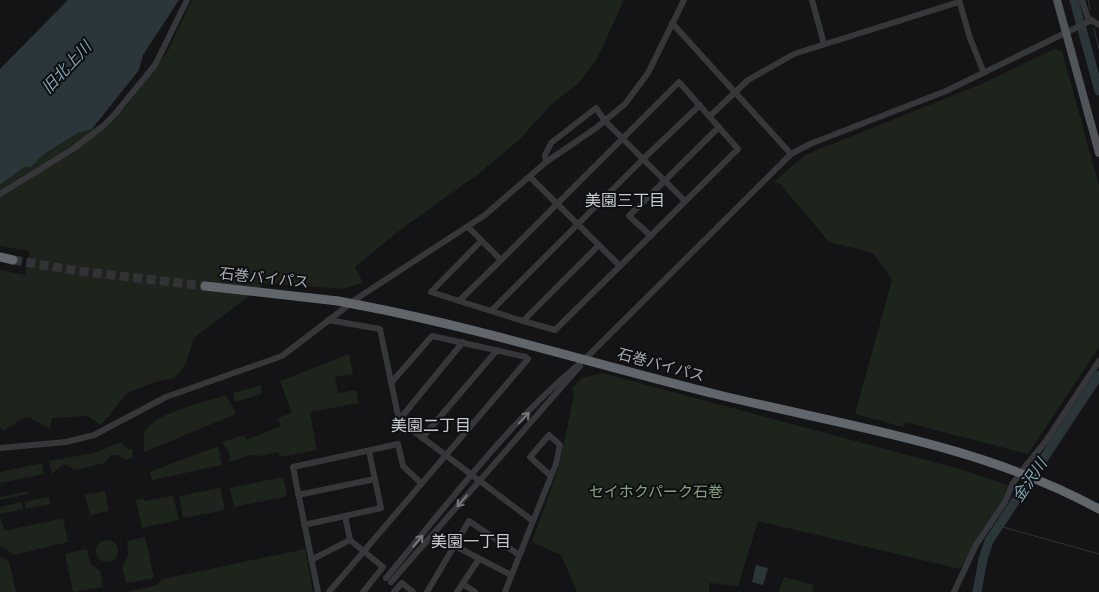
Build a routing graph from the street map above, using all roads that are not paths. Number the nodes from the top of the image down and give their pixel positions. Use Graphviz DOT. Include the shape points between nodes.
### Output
graph roads {
  1 [pos="187,0"];
  2 [pos="679,0"];
  3 [pos="684,0"];
  4 [pos="812,0"];
  5 [pos="1057,0"];
  6 [pos="1082,0"];
  7 [pos="959,1"];
  8 [pos="679,10"];
  9 [pos="1089,22"];
  10 [pos="672,24"];
  11 [pos="1099,25"];
  12 [pos="1065,34"];
  13 [pos="824,44"];
  14 [pos="984,73"];
  15 [pos="734,92"];
  16 [pos="700,105"];
  17 [pos="710,116"];
  18 [pos="606,121"];
  19 [pos="719,127"];
  20 [pos="622,138"];
  21 [pos="1099,153"];
  22 [pos="791,154"];
  23 [pos="643,159"];
  24 [pos="546,162"];
  25 [pos="530,177"];
  26 [pos="664,180"];
  27 [pos="0,194"];
  28 [pos="685,201"];
  29 [pos="557,203"];
  30 [pos="578,224"];
  31 [pos="468,227"];
  32 [pos="651,236"];
  33 [pos="481,241"];
  34 [pos="599,245"];
  35 [pos="0,257"];
  36 [pos="13,260"];
  37 [pos="501,260"];
  38 [pos="620,266"];
  39 [pos="205,286"];
  40 [pos="460,301"];
  41 [pos="491,311"];
  42 [pos="328,320"];
  43 [pos="523,321"];
  44 [pos="463,342"];
  45 [pos="497,350"];
  46 [pos="585,359"];
  47 [pos="1099,361"];
  48 [pos="390,383"];
  49 [pos="399,420"];
  50 [pos="422,438"];
  51 [pos="0,448"];
  52 [pos="369,451"];
  53 [pos="446,456"];
  54 [pos="1023,472"];
  55 [pos="472,476"];
  56 [pos="551,476"];
  57 [pos="375,479"];
  58 [pos="479,481"];
  59 [pos="421,483"];
  60 [pos="298,495"];
  61 [pos="1099,509"];
  62 [pos="345,516"];
  63 [pos="534,521"];
  64 [pos="304,525"];
  65 [pos="350,540"];
  66 [pos="453,545"];
  67 [pos="365,551"];
  68 [pos="518,554"];
  69 [pos="479,559"];
  70 [pos="311,560"];
  71 [pos="380,573"];
  72 [pos="511,575"];
  73 [pos="389,580"];
  74 [pos="462,584"];
  75 [pos="396,590"];
  76 [pos="318,592"];
  77 [pos="329,592"];
  78 [pos="363,592"];
  79 [pos="412,592"];
  80 [pos="427,592"];
  81 [pos="457,592"];
  82 [pos="475,592"];
  83 [pos="505,592"];
  84 [pos="954,592"];
  1 -- 27 [label="street" via="155,65 102,127"];
  2 -- 8 [label="street"];
  3 -- 8 [label="street"];
  4 -- 13 [label="street"];
  5 -- 12 [label="main road"];
  6 -- 9 [label="street"];
  7 -- 13 [label="street"];
  7 -- 14 [label="street"];
  8 -- 10 [label="street"];
  9 -- 11 [label="street"];
  9 -- 12 [label="street"];
  10 -- 15 [label="street"];
  10 -- 18 [label="street" via="640,85"];
  12 -- 14 [label="street"];
  12 -- 21 [label="main road"];
  13 -- 15 [label="street" via="779,62"];
  14 -- 22 [label="street"];
  15 -- 17 [label="street"];
  15 -- 22 [label="street"];
  16 -- 17 [label="street"];
  16 -- 20 [label="street" via="678,82"];
  16 -- 23 [label="street"];
  17 -- 19 [label="street"];
  18 -- 20 [label="street"];
  18 -- 24 [label="street"];
  18 -- 24 [label="street" via="596,108 592,110 551,143 545,154"];
  19 -- 26 [label="street"];
  19 -- 28 [label="street" via="738,149"];
  20 -- 23 [label="street"];
  20 -- 29 [label="street"];
  22 -- 46 [label="street"];
  23 -- 26 [label="street"];
  23 -- 30 [label="street"];
  24 -- 25 [label="street"];
  25 -- 29 [label="street"];
  25 -- 31 [label="street"];
  26 -- 28 [label="street"];
  26 -- 32 [label="street" via="629,216"];
  28 -- 32 [label="street"];
  29 -- 30 [label="street"];
  29 -- 37 [label="street"];
  30 -- 34 [label="street"];
  30 -- 41 [label="street"];
  31 -- 33 [label="street"];
  31 -- 42 [label="street"];
  32 -- 38 [label="street"];
  33 -- 37 [label="street"];
  33 -- 40 [label="street" via="431,292"];
  34 -- 38 [label="street"];
  34 -- 43 [label="street"];
  35 -- 36 [label="highway"];
  37 -- 40 [label="street"];
  38 -- 43 [label="street" via="556,330"];
  39 -- 46 [label="highway, 石巻バイパス, bridge" via="359,305 447,323"];
  40 -- 41 [label="street"];
  41 -- 43 [label="street"];
  42 -- 48 [label="street" via="380,329"];
  42 -- 51 [label="street" via="282,356 166,397 94,435 66,442"];
  44 -- 45 [label="street"];
  44 -- 48 [label="street" via="432,336"];
  44 -- 49 [label="street"];
  45 -- 50 [label="street"];
  45 -- 53 [label="street" via="528,359"];
  46 -- 54 [label="highway, 石巻バイパス" via="715,394 843,421"];
  55 -- 46 [label="street, one-way" via="565,376"];
  46 -- 58 [label="street" via="573,377"];
  47 -- 54 [label="street"];
  48 -- 49 [label="street"];
  49 -- 50 [label="street"];
  50 -- 53 [label="street"];
  52 -- 57 [label="street"];
  52 -- 59 [label="street" via="398,444 403,466"];
  52 -- 60 [label="street" via="293,467"];
  53 -- 55 [label="street"];
  53 -- 59 [label="street"];
  54 -- 61 [label="highway, 石巻バイパス"];
  54 -- 84 [label="street" via="976,545"];
  55 -- 58 [label="street"];
  73 -- 55 [label="street, one-way"];
  56 -- 56 [label="street" via="530,457 549,436 560,445"];
  56 -- 63 [label="street"];
  57 -- 60 [label="street"];
  57 -- 62 [label="street" via="382,508"];
  58 -- 63 [label="street"];
  58 -- 73 [label="street, one-way"];
  59 -- 67 [label="street"];
  60 -- 64 [label="street"];
  62 -- 64 [label="street"];
  62 -- 65 [label="street"];
  63 -- 68 [label="street"];
  64 -- 70 [label="street"];
  65 -- 67 [label="street"];
  65 -- 70 [label="street"];
  66 -- 68 [label="street" via="469,521"];
  66 -- 69 [label="street"];
  66 -- 80 [label="street"];
  67 -- 71 [label="street" via="383,567"];
  67 -- 77 [label="street"];
  68 -- 72 [label="street"];
  69 -- 72 [label="street"];
  69 -- 74 [label="street"];
  70 -- 76 [label="street"];
  71 -- 73 [label="street"];
  71 -- 78 [label="street"];
  72 -- 83 [label="street"];
  73 -- 75 [label="street"];
  74 -- 81 [label="street"];
  74 -- 82 [label="street"];
  75 -- 79 [label="street" via="402,583"];
}
